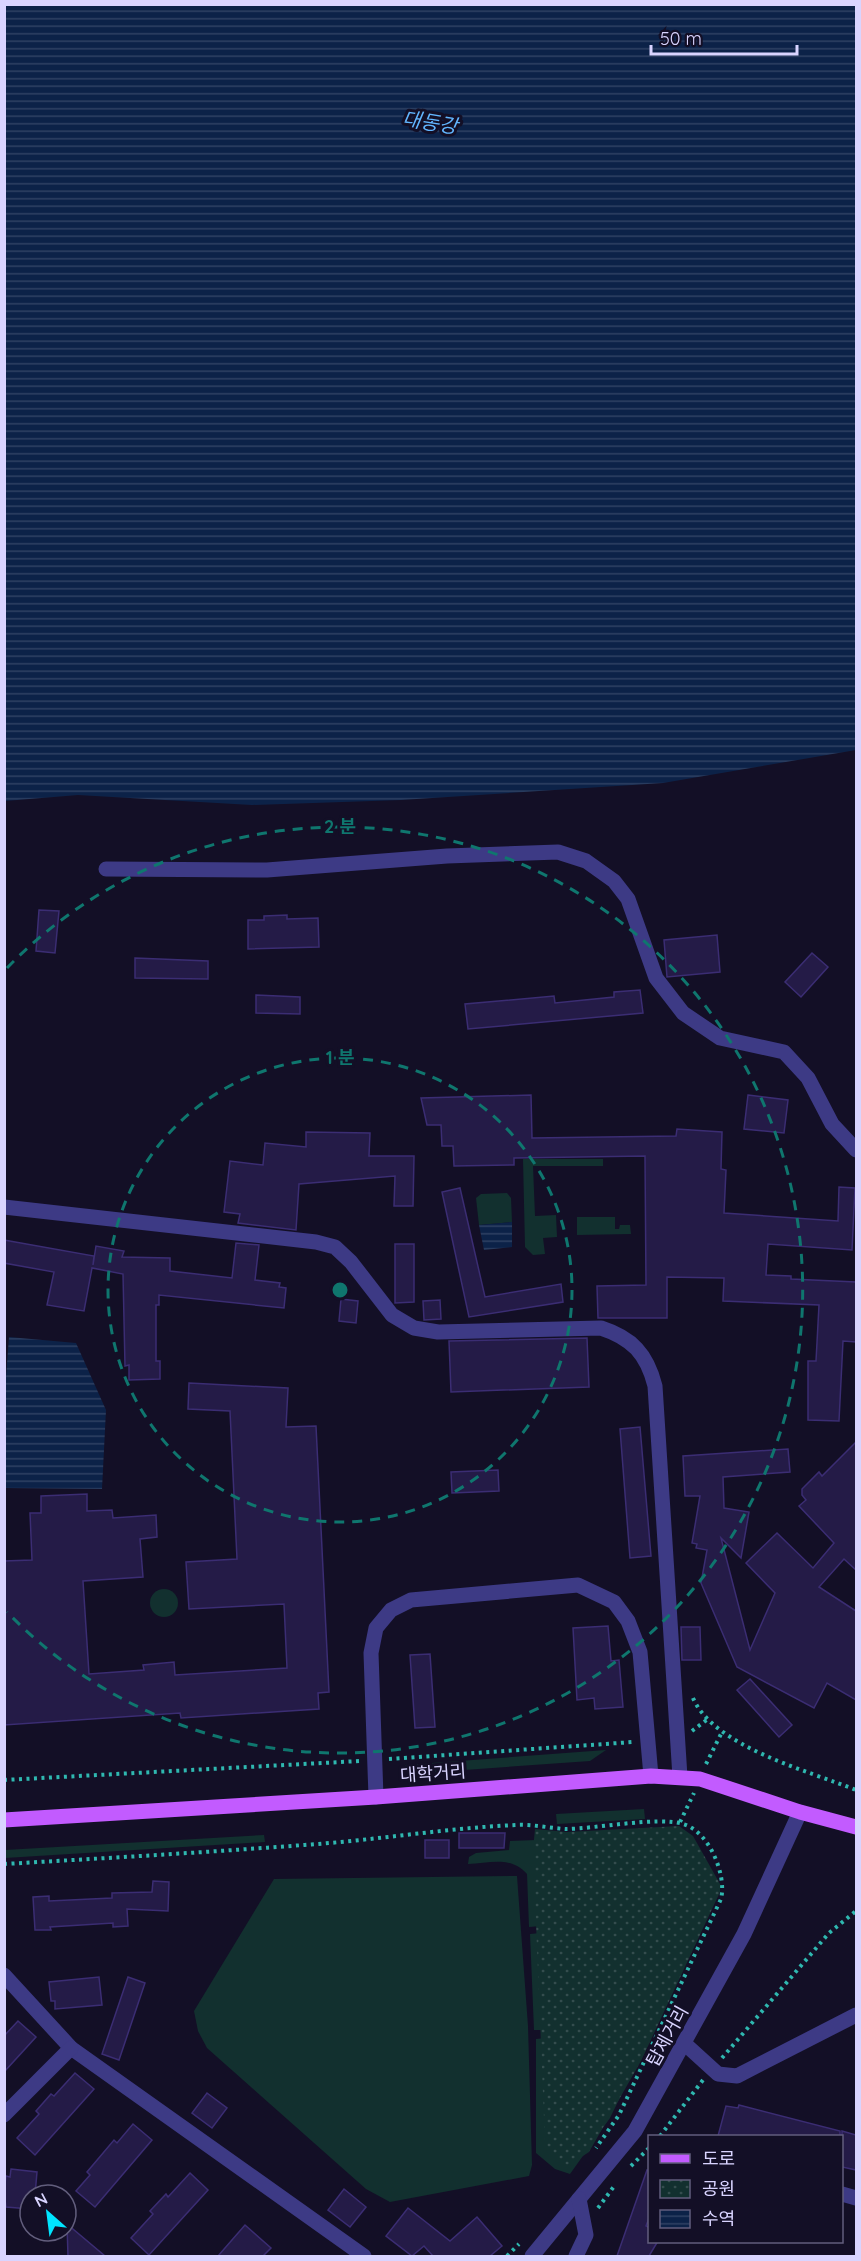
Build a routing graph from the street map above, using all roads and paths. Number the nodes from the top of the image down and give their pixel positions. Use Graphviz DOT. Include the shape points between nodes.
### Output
graph roads {
  1 [pos="106,869"];
  2 [pos="856,1150"];
  3 [pos="4,1207"];
  4 [pos="690,1689"];
  5 [pos="651,1776"];
  6 [pos="680,1776"];
  7 [pos="856,1790"];
  8 [pos="376,1797"];
  9 [pos="800,1812"];
  10 [pos="4,1820"];
  11 [pos="856,1827"];
  12 [pos="4,1864"];
  13 [pos="856,1911"];
  14 [pos="4,1975"];
  15 [pos="856,2015"];
  16 [pos="685,2044"];
  17 [pos="71,2048"];
  18 [pos="718,2063"];
  19 [pos="710,2072"];
  20 [pos="4,2115"];
  21 [pos="642,2134"];
  22 [pos="661,2135"];
  23 [pos="648,2149"];
  24 [pos="591,2155"];
  25 [pos="626,2171"];
  26 [pos="619,2180"];
  27 [pos="579,2199"];
  28 [pos="584,2226"];
  29 [pos="523,2239"];
  30 [pos="364,2256"];
  31 [pos="507,2256"];
  32 [pos="532,2256"];
  33 [pos="576,2256"];
  1 -- 2 [label="street" via="267,870 558,852 586,861 614,881 628,899 656,978 683,1013 720,1038 784,1052 808,1078 832,1124"];
  3 -- 6 [label="street" via="157,1222 335,1247 393,1315 414,1328 438,1332 601,1328 623,1335 649,1363 655,1386"];
  4 -- 7 [label="path" via="708,1719 731,1739"];
  5 -- 6 [label="main road, 대학거리"];
  5 -- 8 [label="main road, 대학거리"];
  5 -- 8 [label="street" via="640,1652 628,1621 614,1602 578,1585 411,1600 391,1610 376,1628 371,1653"];
  6 -- 9 [label="main road, 대학거리"];
  8 -- 10 [label="main road, 대학거리"];
  9 -- 11 [label="main road, 대학거리"];
  9 -- 16 [label="street, 탑제거리" via="744,1934"];
  12 -- 24 [label="path" via="320,1844 518,1825 566,1828 668,1822 689,1826 703,1839 718,1866 723,1882 721,1899 619,2115"];
  13 -- 18 [label="path" via="829,1933"];
  14 -- 17 [label="street"];
  15 -- 16 [label="street" via="737,2076 718,2074"];
  16 -- 21 [label="street, 탑제거리"];
  17 -- 20 [label="street"];
  17 -- 30 [label="street"];
  19 -- 22 [label="path"];
  21 -- 27 [label="street, 탑제거리"];
  23 -- 25 [label="path"];
  26 -- 28 [label="path"];
  27 -- 28 [label="street"];
  27 -- 32 [label="street, 탑제거리"];
  28 -- 33 [label="street" via="586,2235"];
  29 -- 31 [label="path"];
}
